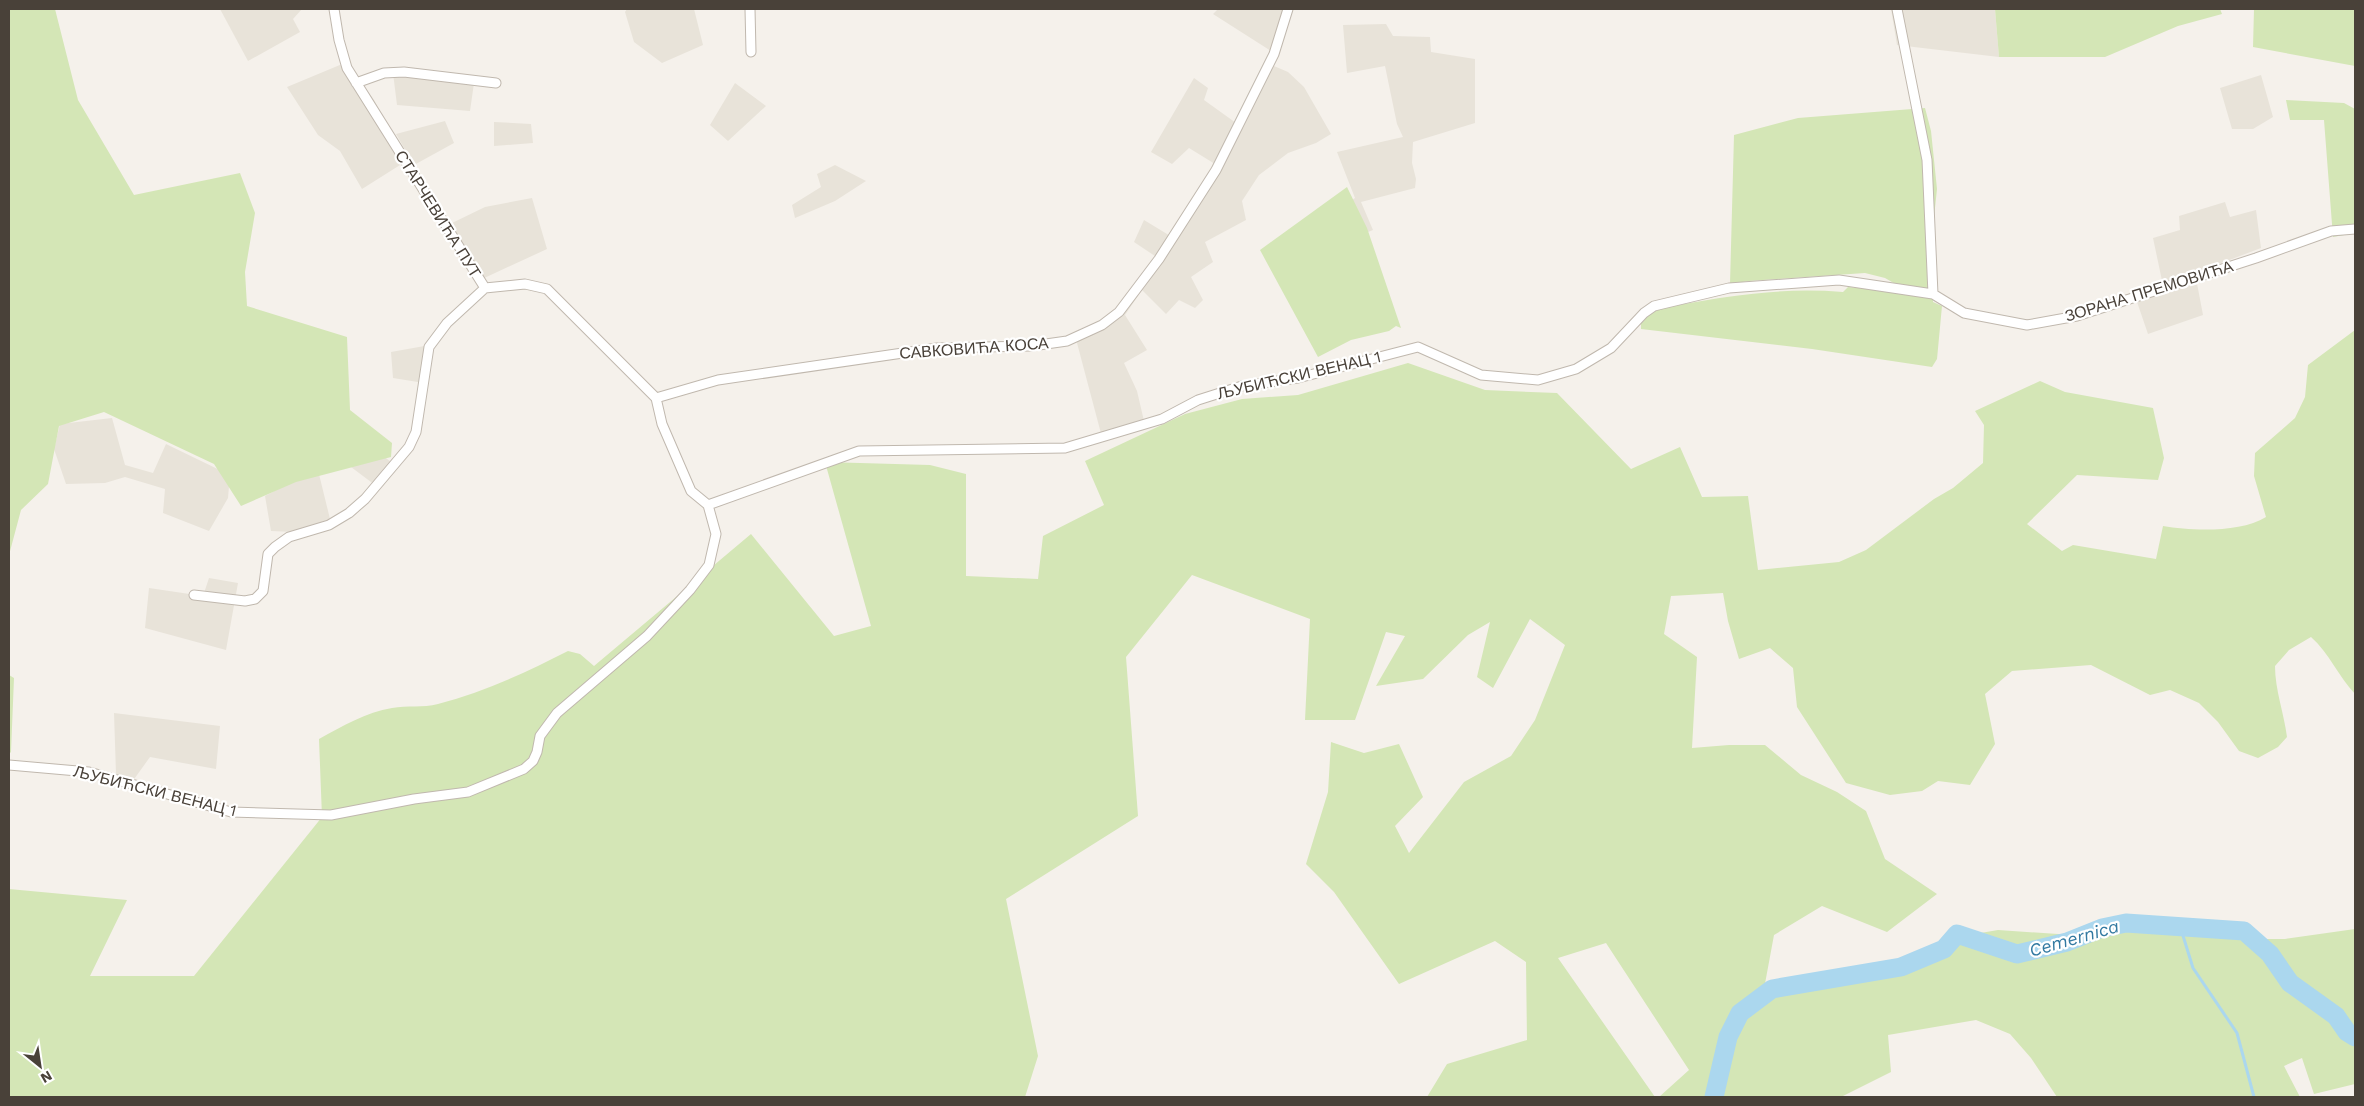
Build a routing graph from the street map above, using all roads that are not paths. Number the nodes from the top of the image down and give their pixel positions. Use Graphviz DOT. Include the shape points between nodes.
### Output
graph roads {
  1 [pos="334,9"];
  2 [pos="750,9"];
  3 [pos="1288,9"];
  4 [pos="1897,9"];
  5 [pos="751,52"];
  6 [pos="496,83"];
  7 [pos="356,84"];
  8 [pos="2355,229"];
  9 [pos="485,288"];
  10 [pos="1933,294"];
  11 [pos="656,398"];
  12 [pos="708,505"];
  13 [pos="194,595"];
  14 [pos="9,765"];
  1 -- 7 [label="street, СТАРЧЕВИЋА ПУТ" via="347,68"];
  2 -- 5 [label="street"];
  3 -- 11 [label="street, САВКОВИЋА КОСА" via="1274,54 1216,170 1160,259 1119,312 1102,325 1067,340 1032,346 937,348 718,380"];
  4 -- 10 [label="street" via="1927,160"];
  6 -- 7 [label="street" via="404,72 384,73"];
  7 -- 9 [label="street, СТАРЧЕВИЋА ПУТ"];
  8 -- 10 [label="street, ЗОРАНА ПРЕМОВИЋА" via="2331,231 2077,316 2027,325 1964,313"];
  9 -- 11 [label="street" via="525,284 547,289"];
  9 -- 13 [label="street, СТАРЧЕВИЋА ПУТ" via="447,323 429,347 416,432 409,447 365,499 349,514 329,525 288,537 275,546 268,554 263,590 255,599 245,601"];
  10 -- 12 [label="street, ЉУБИЋСКИ ВЕНАЦ 1" via="1839,280 1729,288 1654,306 1611,348 1576,369 1538,380 1481,375 1418,347 1298,378 1242,386 1198,400 1162,419 1065,448 859,450"];
  11 -- 12 [label="street" via="666,432 691,491"];
  12 -- 14 [label="street, ЉУБИЋСКИ ВЕНАЦ 1" via="716,534 709,566 690,590 648,636 557,713 540,736 533,761 477,789 331,815 231,812 89,772"];
}
